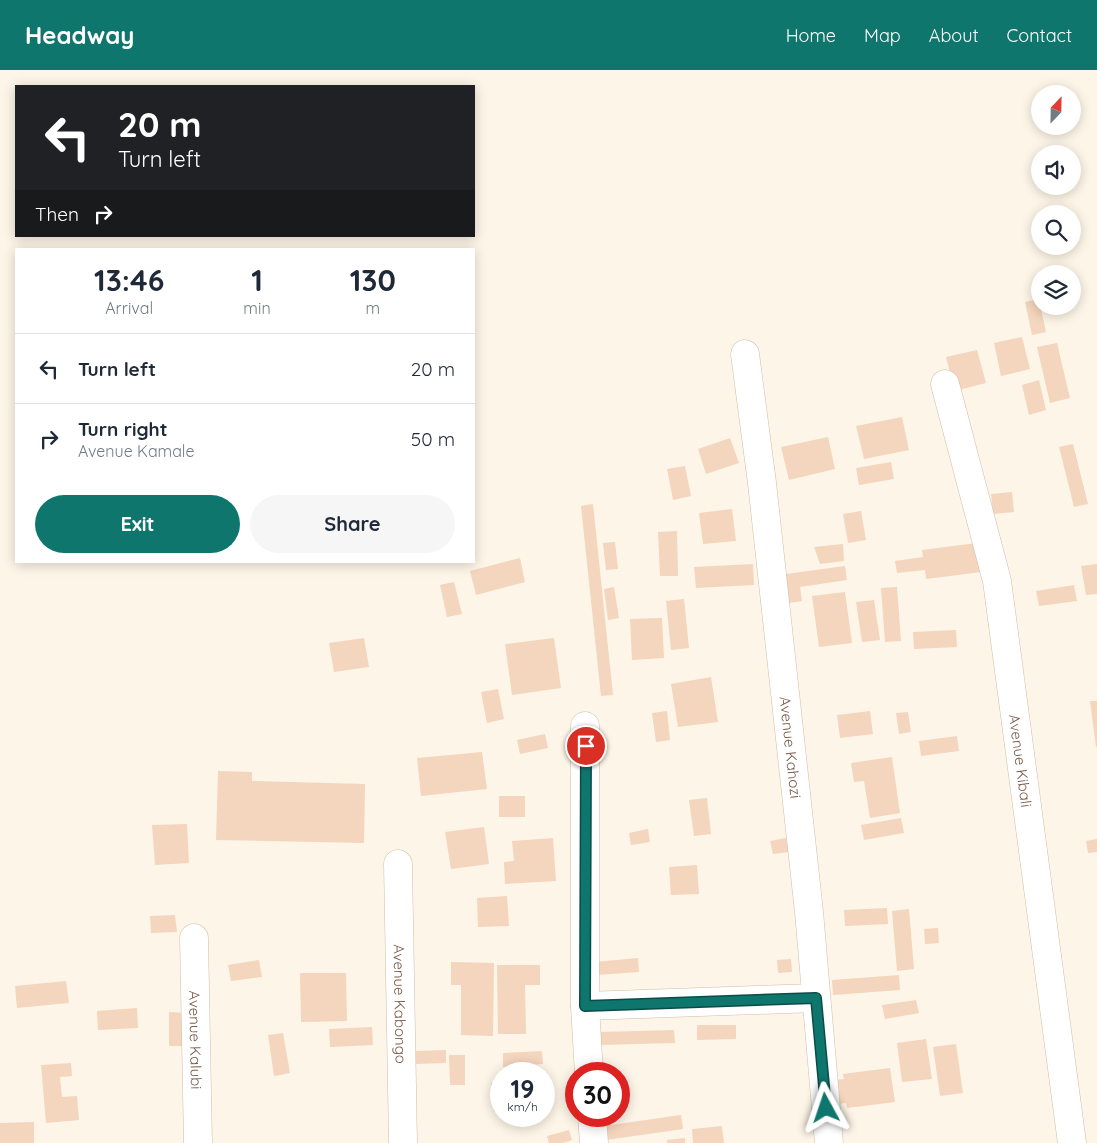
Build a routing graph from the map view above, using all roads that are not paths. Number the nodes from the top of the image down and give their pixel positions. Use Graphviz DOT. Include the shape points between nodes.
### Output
graph roads {
  1 [pos="745,354"];
  2 [pos="945,384"];
  3 [pos="586,726"];
  4 [pos="398,864"];
  5 [pos="194,938"];
  6 [pos="816,998"];
  7 [pos="585,1006"];
  8 [pos="588,1062"];
  9 [pos="593,1127"];
  10 [pos="198,1143"];
  11 [pos="404,1143"];
  12 [pos="594,1143"];
  13 [pos="829,1143"];
  14 [pos="1072,1143"];
  1 -- 6 [label="street, Avenue Kahozi" via="762,483"];
  2 -- 14 [label="street, Avenue Kibali" via="997,580"];
  3 -- 7 [label="street"];
  4 -- 11 [label="street, Avenue Kabongo"];
  5 -- 10 [label="street, Avenue Kalubi"];
  6 -- 7 [label="street"];
  6 -- 13 [label="street, Avenue Kahozi"];
  7 -- 8 [label="street"];
  9 -- 12 [label="street"];
}
